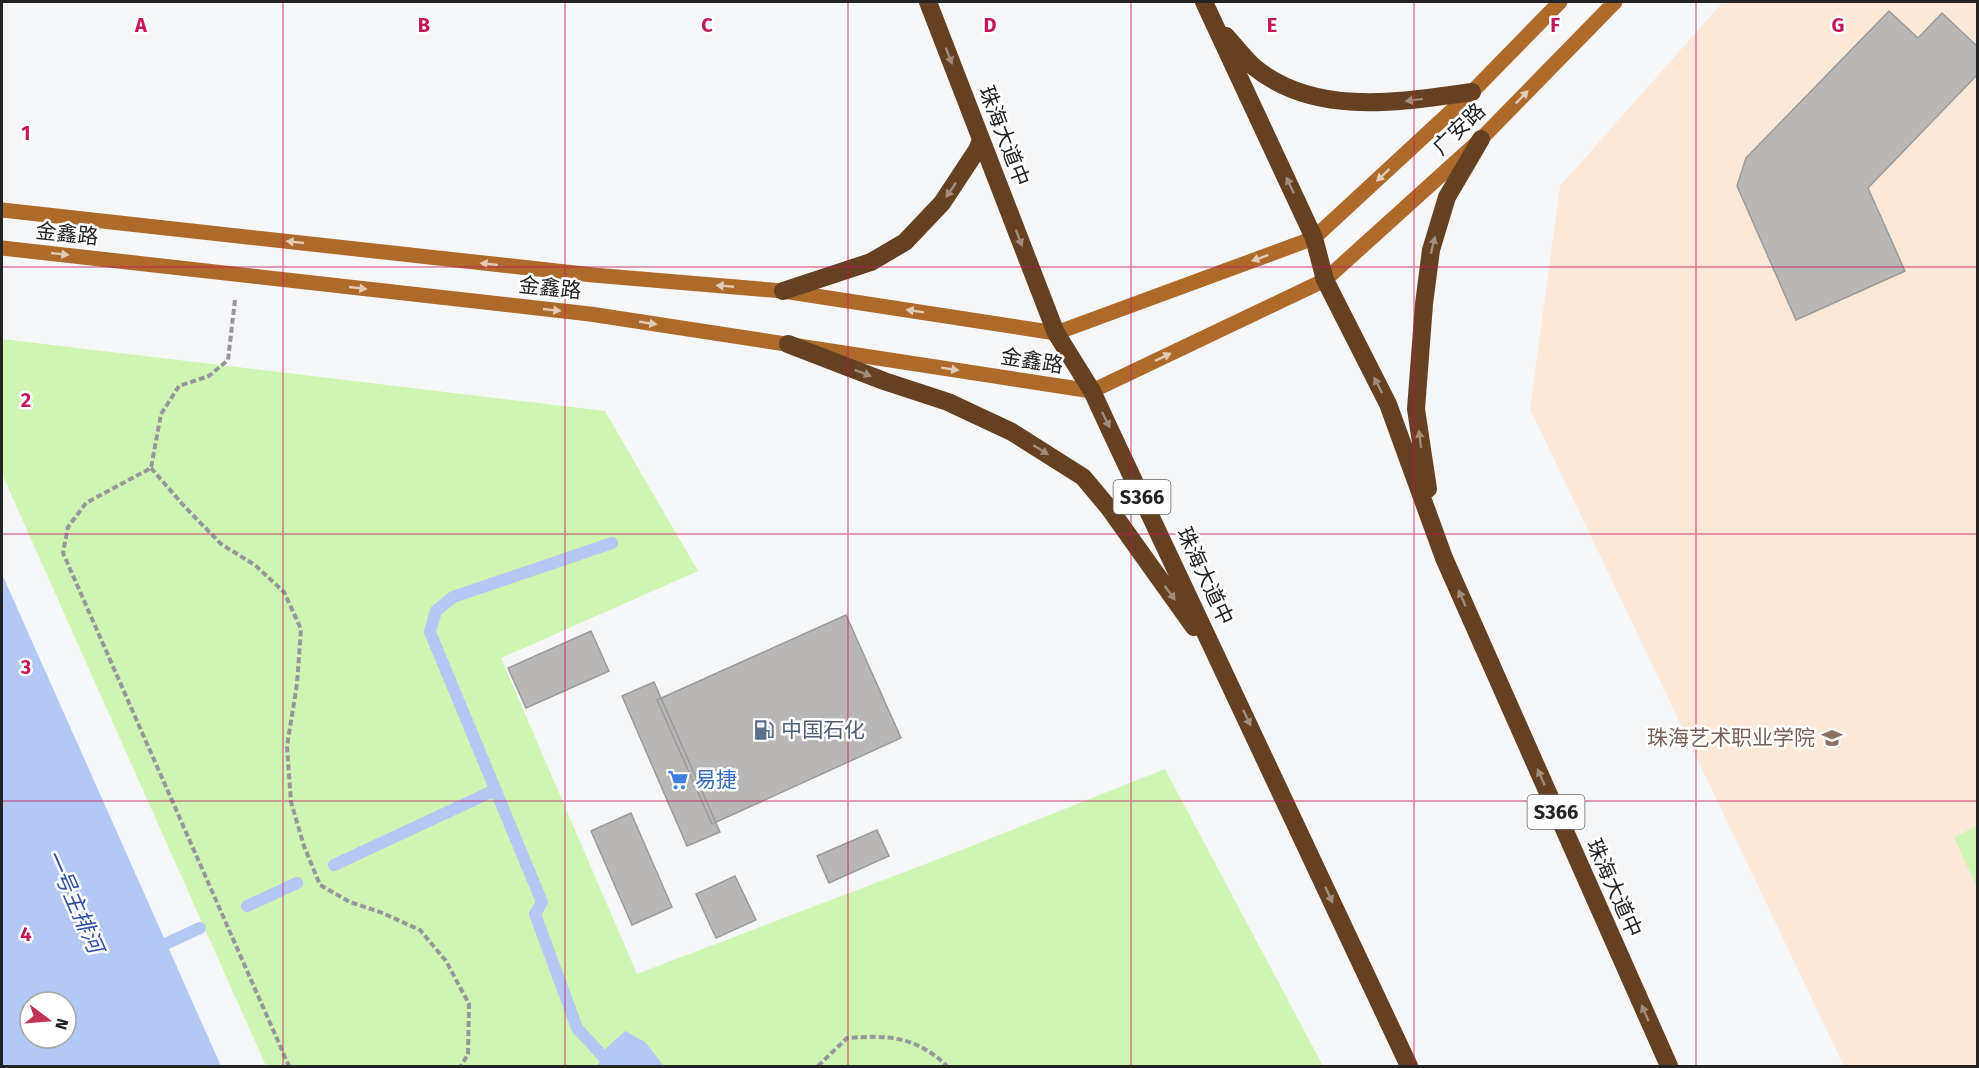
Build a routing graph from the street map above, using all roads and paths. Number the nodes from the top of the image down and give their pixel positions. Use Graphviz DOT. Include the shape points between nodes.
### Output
graph roads {
  1 [pos="928,2"];
  2 [pos="1204,2"];
  3 [pos="1560,2"];
  4 [pos="1615,2"];
  5 [pos="1214,23"];
  6 [pos="1472,92"];
  7 [pos="1481,139"];
  8 [pos="981,140"];
  9 [pos="2,210"];
  10 [pos="1314,238"];
  11 [pos="2,248"];
  12 [pos="238,274"];
  13 [pos="1325,280"];
  14 [pos="783,291"];
  15 [pos="1056,333"];
  16 [pos="788,344"];
  17 [pos="1092,391"];
  18 [pos="151,468"];
  19 [pos="1444,558"];
  20 [pos="1222,665"];
  21 [pos="289,1066"];
  22 [pos="461,1066"];
  23 [pos="818,1066"];
  24 [pos="947,1066"];
  25 [pos="1409,1066"];
  26 [pos="1668,1066"];
  1 -- 8 [label="highway, 珠海大道中 / S366, one-way"];
  2 -- 5 [label="highway, 珠海大道中 / S366"];
  3 -- 6 [label="street, 广安路"];
  7 -- 4 [label="street, 广安路, one-way"];
  6 -- 5 [label="highway, one-way" via="1401,102 1320,98 1285,87 1254,67"];
  10 -- 5 [label="highway, 珠海大道中 / S366, one-way"];
  6 -- 10 [label="street, 广安路, one-way"];
  7 -- 13 [label="street, 广安路"];
  19 -- 7 [label="highway, one-way" via="1424,470 1416,409 1424,304 1431,250 1447,197"];
  8 -- 14 [label="highway, one-way" via="942,203 905,242 871,262"];
  8 -- 15 [label="highway, 珠海大道中 / S366, one-way"];
  14 -- 9 [label="street, 金鑫路, one-way" via="593,275"];
  10 -- 13 [label="highway, 珠海大道中 / S366"];
  10 -- 15 [label="street, one-way"];
  11 -- 12 [label="street, 金鑫路, one-way"];
  12 -- 16 [label="street, 金鑫路, one-way" via="590,314"];
  12 -- 18 [label="path" via="228,360 209,376 179,386 161,414"];
  17 -- 13 [label="street, 广安路, one-way"];
  19 -- 13 [label="highway, 珠海大道中 / S366, one-way" via="1388,404"];
  15 -- 14 [label="street, 金鑫路, one-way"];
  15 -- 17 [label="highway, 珠海大道中 / S366"];
  16 -- 17 [label="street, 金鑫路, one-way"];
  16 -- 20 [label="highway, one-way" via="948,402 1012,432 1083,477"];
  17 -- 20 [label="highway, 珠海大道中 / S366, one-way"];
  18 -- 21 [label="path" via="86,503 68,527 63,553"];
  18 -- 22 [label="path" via="222,544 255,565 284,592 301,629 287,746 291,802 304,846 320,885 350,902 420,930 446,961 469,1004 468,1054"];
  26 -- 19 [label="highway, 珠海大道中 / S366, one-way"];
  20 -- 25 [label="highway, 珠海大道中 / S366, one-way"];
  23 -- 24 [label="path" via="847,1038 879,1035 909,1041"];
}
